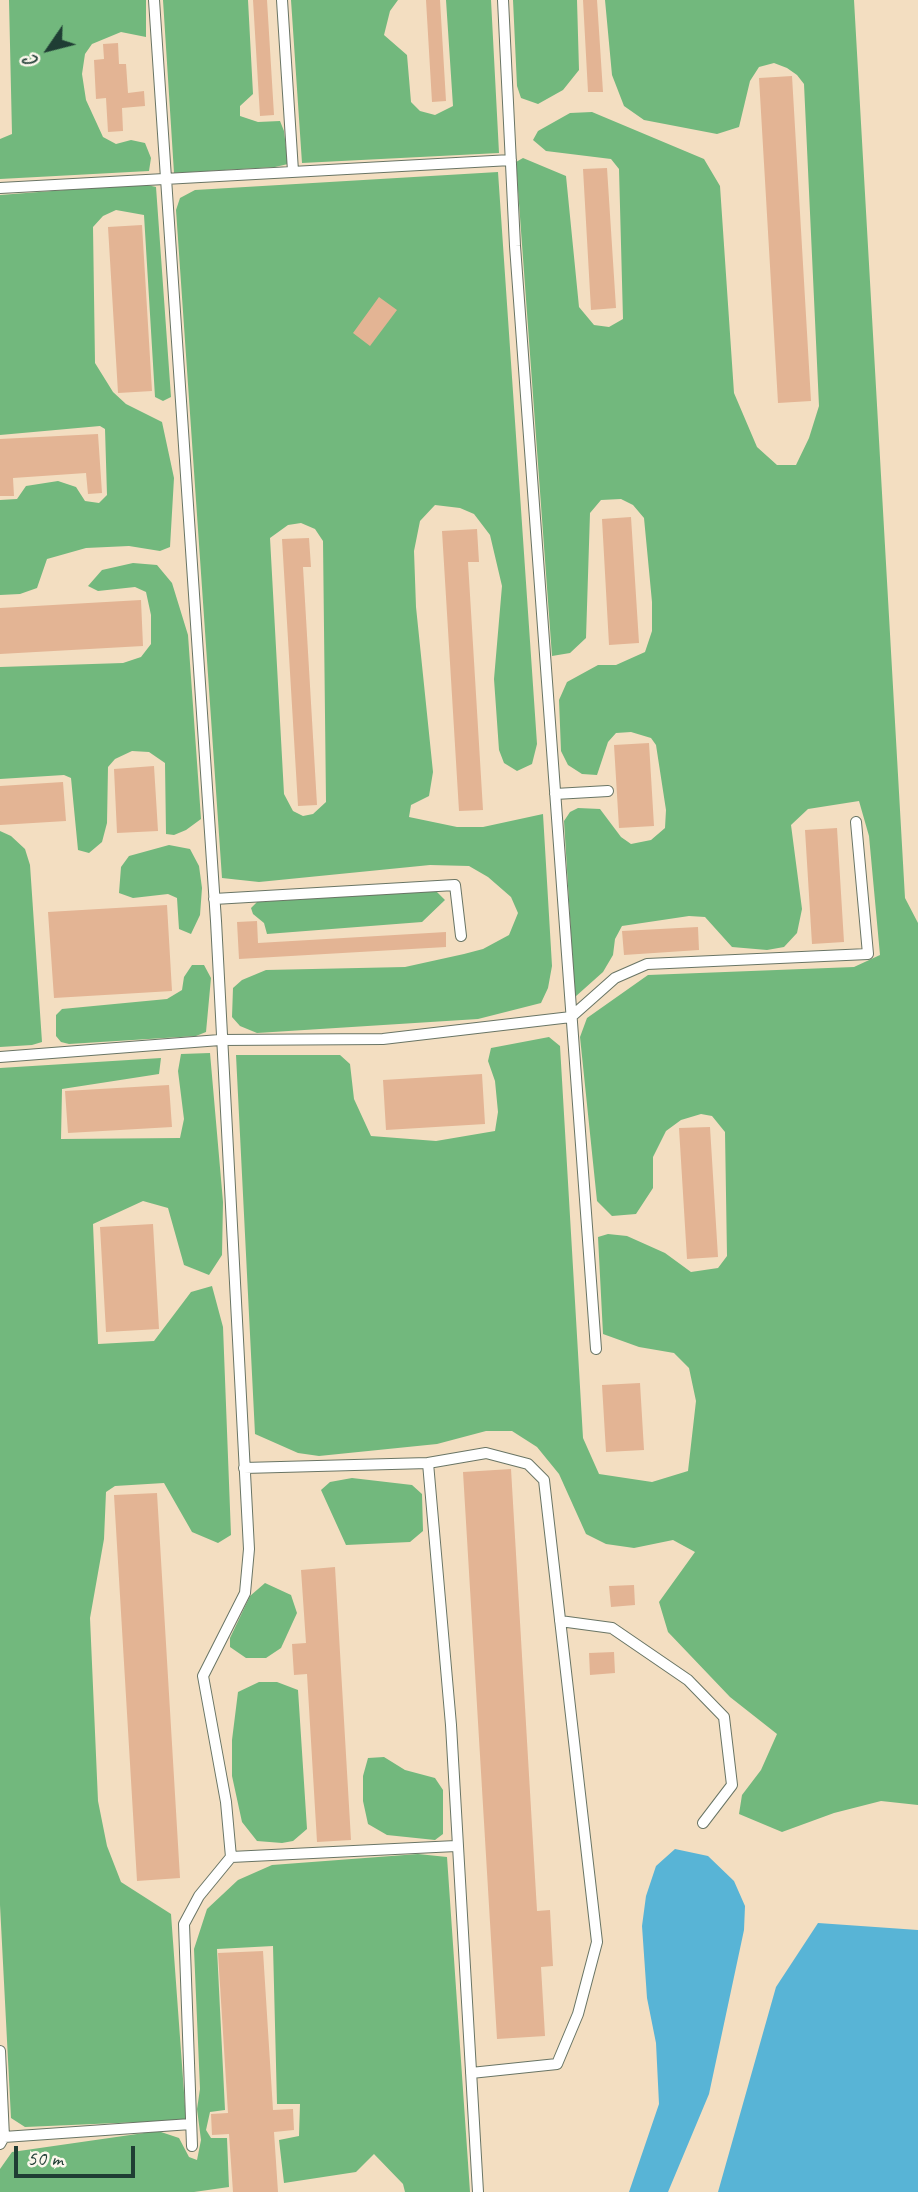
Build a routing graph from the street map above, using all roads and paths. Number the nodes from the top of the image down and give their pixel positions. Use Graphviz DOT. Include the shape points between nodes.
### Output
graph roads {
  1 [pos="154,0"];
  2 [pos="282,0"];
  3 [pos="503,0"];
  4 [pos="511,160"];
  5 [pos="293,171"];
  6 [pos="165,178"];
  7 [pos="0,188"];
  8 [pos="608,791"];
  9 [pos="555,794"];
  10 [pos="856,822"];
  11 [pos="214,899"];
  12 [pos="461,936"];
  13 [pos="572,1017"];
  14 [pos="220,1040"];
  15 [pos="0,1056"];
  16 [pos="596,1349"];
  17 [pos="428,1463"];
  18 [pos="244,1468"];
  19 [pos="559,1621"];
  20 [pos="703,1823"];
  21 [pos="456,1846"];
  22 [pos="231,1857"];
  23 [pos="0,2051"];
  24 [pos="471,2073"];
  25 [pos="191,2124"];
  26 [pos="2,2141"];
  27 [pos="192,2146"];
  28 [pos="478,2192"];
  1 -- 6 [label="lane"];
  2 -- 5 [label="lane"];
  3 -- 4 [label="lane"];
  4 -- 5 [label="lane"];
  4 -- 9 [label="lane"];
  5 -- 6 [label="lane"];
  6 -- 7 [label="lane"];
  6 -- 11 [label="lane"];
  8 -- 9 [label="lane"];
  9 -- 13 [label="lane"];
  10 -- 13 [label="lane" via="868,954 648,964 615,978"];
  11 -- 12 [label="lane" via="455,886"];
  11 -- 14 [label="lane"];
  13 -- 14 [label="lane" via="383,1039"];
  13 -- 16 [label="lane"];
  14 -- 15 [label="lane"];
  14 -- 18 [label="lane"];
  17 -- 18 [label="lane"];
  17 -- 19 [label="lane" via="486,1452 528,1464 544,1480"];
  17 -- 21 [label="lane" via="451,1725"];
  18 -- 22 [label="lane" via="249,1549 245,1593 203,1676"];
  19 -- 20 [label="lane" via="612,1628 688,1680 724,1717 732,1785"];
  19 -- 24 [label="lane" via="597,1942 578,2014 557,2064"];
  21 -- 22 [label="lane"];
  21 -- 24 [label="lane"];
  22 -- 25 [label="lane" via="199,1896 184,1924"];
  23 -- 26 [label="lane"];
  24 -- 28 [label="lane"];
  25 -- 26 [label="lane"];
  25 -- 27 [label="lane"];
}
